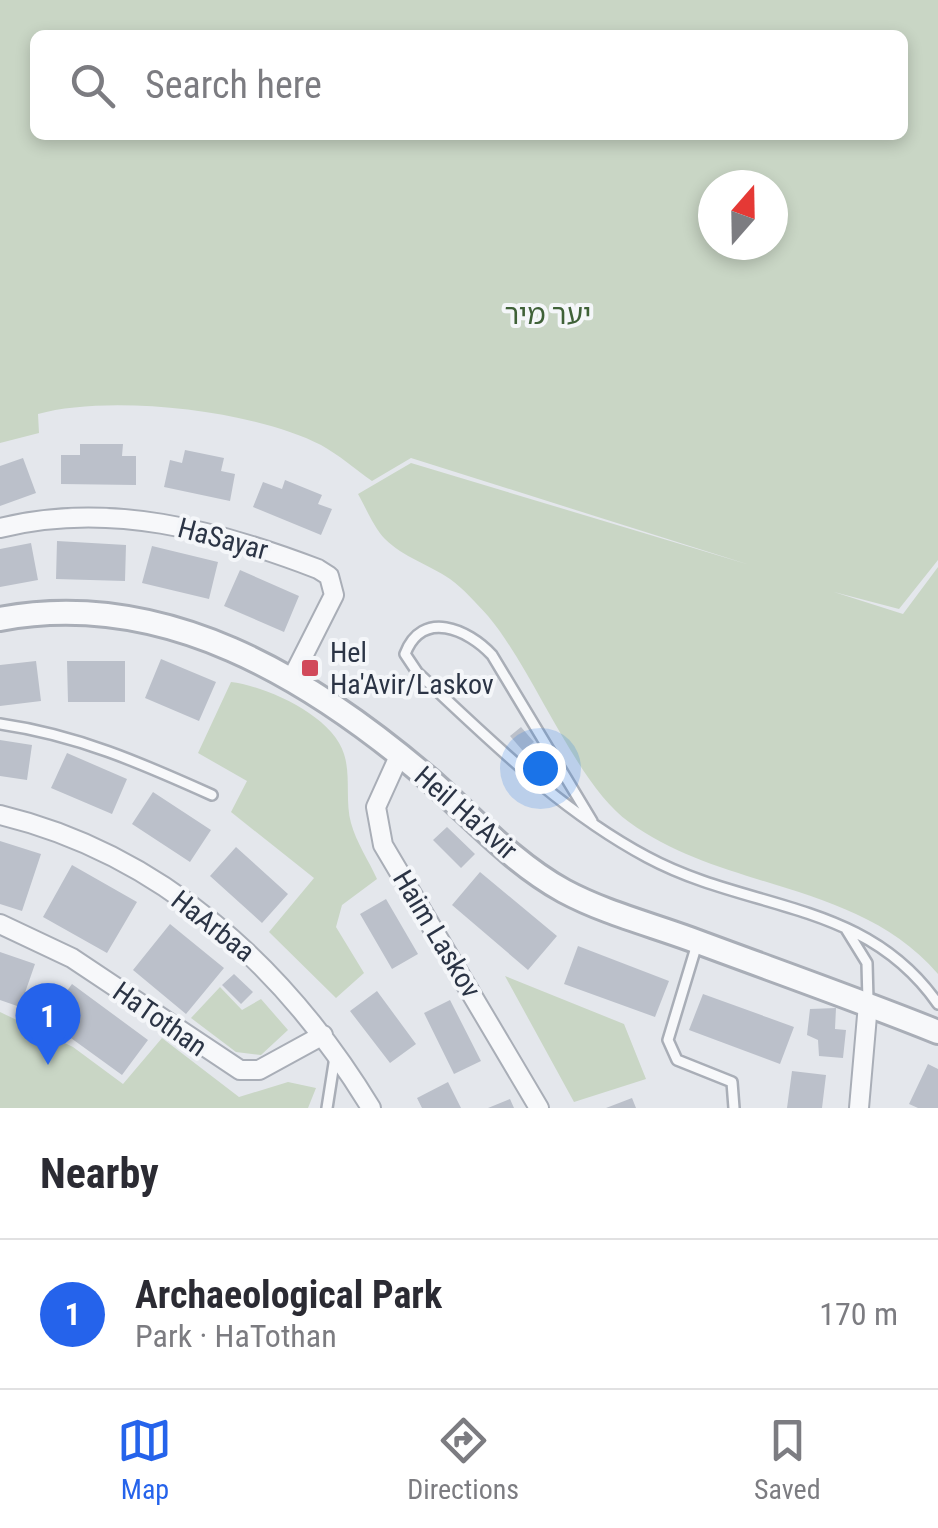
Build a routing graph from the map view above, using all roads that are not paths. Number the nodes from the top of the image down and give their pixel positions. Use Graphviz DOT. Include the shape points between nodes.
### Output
graph roads {
  1 [pos="0,528"];
  2 [pos="0,619"];
  3 [pos="292,678"];
  4 [pos="0,724"];
  5 [pos="400,754"];
  6 [pos="212,796"];
  7 [pos="0,815"];
  8 [pos="592,821"];
  9 [pos="0,924"];
  10 [pos="841,924"];
  11 [pos="697,942"];
  12 [pos="868,1004"];
  13 [pos="938,1004"];
  14 [pos="938,1032"];
  15 [pos="323,1035"];
  16 [pos="336,1054"];
  17 [pos="327,1108"];
  18 [pos="371,1108"];
  19 [pos="539,1108"];
  20 [pos="734,1108"];
  21 [pos="859,1108"];
  1 -- 3 [label="street, HaSayar" via="74,516 146,520 318,569 329,576 334,596"];
  2 -- 3 [label="street, Heil Ha'Avir" via="94,614 153,624 229,646"];
  3 -- 5 [label="street, Heil Ha'Avir"];
  4 -- 6 [label="lane" via="104,746"];
  5 -- 11 [label="street, Heil Ha'Avir" via="548,882"];
  5 -- 19 [label="street, Haim Laskov" via="376,806 383,844"];
  7 -- 15 [label="street, HaArbaa" via="68,835 162,886 252,954"];
  8 -- 8 [label="lane" via="492,655 460,630 422,631 405,654 417,672 544,789"];
  8 -- 10 [label="lane" via="673,870"];
  9 -- 15 [label="street, HaTothan" via="72,958 240,1070 268,1066"];
  10 -- 12 [label="lane" via="863,950"];
  10 -- 13 [label="lane" via="891,951"];
  11 -- 12 [label="street, Heil Ha'Avir"];
  11 -- 20 [label="lane" via="668,1040 677,1060 732,1082"];
  12 -- 14 [label="street, Heil Ha'Avir"];
  12 -- 21 [label="street"];
  15 -- 16 [label="street, HaArbaa"];
  16 -- 17 [label="lane"];
  16 -- 18 [label="street, HaArbaa"];
}
